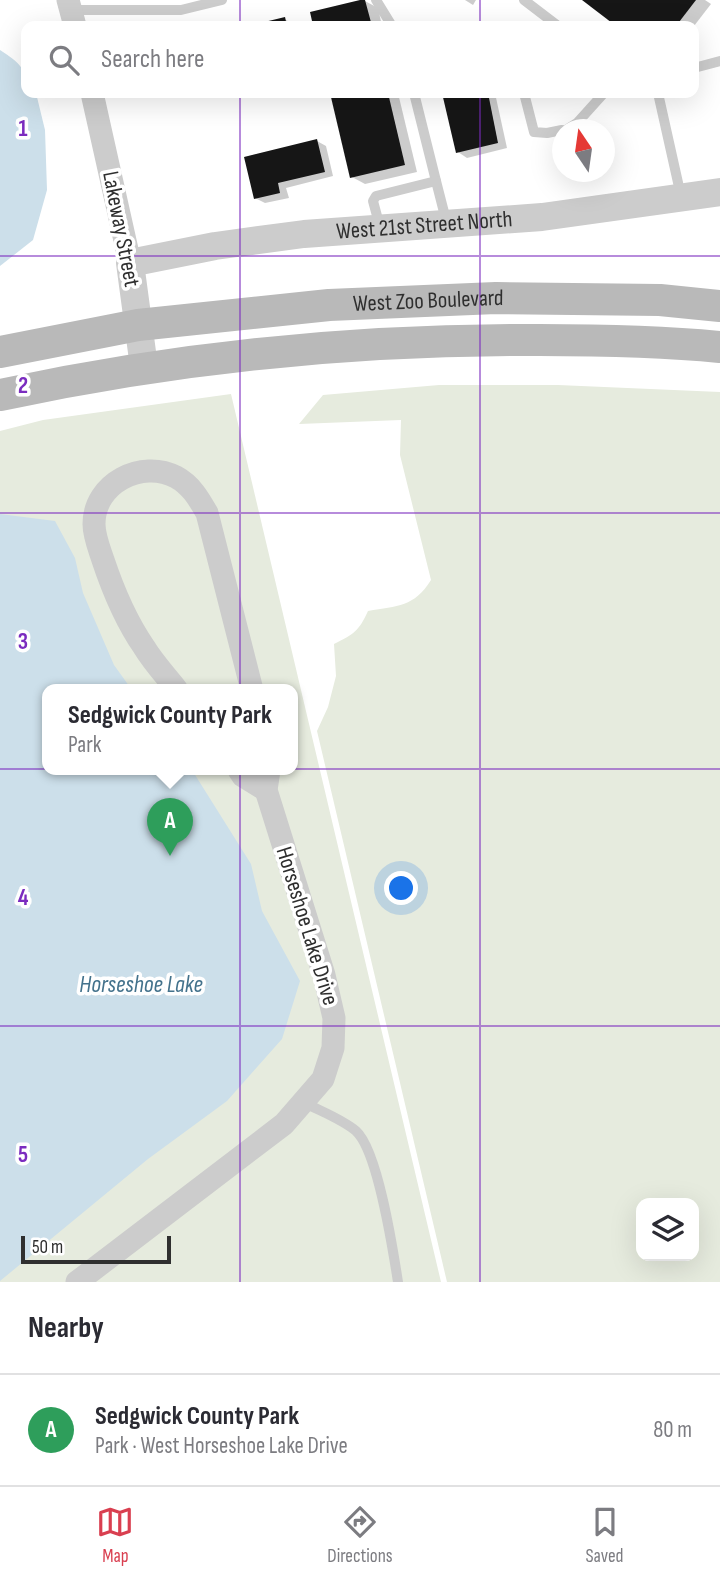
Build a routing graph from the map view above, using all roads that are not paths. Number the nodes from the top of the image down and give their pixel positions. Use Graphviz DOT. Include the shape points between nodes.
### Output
graph roads {
  1 [pos="222,0"];
  2 [pos="376,0"];
  3 [pos="524,0"];
  4 [pos="71,12"];
  5 [pos="389,21"];
  6 [pos="551,21"];
  7 [pos="720,61"];
  8 [pos="699,67"];
  9 [pos="94,98"];
  10 [pos="415,98"];
  11 [pos="525,98"];
  12 [pos="599,98"];
  13 [pos="659,98"];
  14 [pos="580,119"];
  15 [pos="552,132"];
  16 [pos="436,181"];
  17 [pos="720,192"];
  18 [pos="682,198"];
  19 [pos="447,226"];
  20 [pos="381,229"];
  21 [pos="130,263"];
  22 [pos="720,306"];
  23 [pos="138,325"];
  24 [pos="720,347"];
  25 [pos="0,352"];
  26 [pos="144,367"];
  27 [pos="0,395"];
  28 [pos="172,684"];
  29 [pos="250,684"];
  30 [pos="242,775"];
  31 [pos="267,780"];
  32 [pos="303,1102"];
  33 [pos="77,1282"];
  34 [pos="398,1282"];
  1 -- 4 [label="lane" via="181,10"];
  2 -- 5 [label="lane"];
  3 -- 6 [label="lane"];
  7 -- 8 [label="lane"];
  9 -- 21 [label="street, Lakeway Street"];
  10 -- 16 [label="lane"];
  11 -- 15 [label="lane" via="534,132"];
  12 -- 14 [label="lane"];
  13 -- 18 [label="lane"];
  16 -- 19 [label="lane"];
  16 -- 20 [label="lane" via="376,196 373,201"];
  17 -- 18 [label="street, West 21st Street North"];
  18 -- 19 [label="street, West 21st Street North"];
  19 -- 20 [label="street, West 21st Street North"];
  20 -- 21 [label="street, West 21st Street North" via="304,234"];
  21 -- 23 [label="street, Lakeway Street"];
  22 -- 23 [label="main road, West Zoo Boulevard" via="660,300 496,298 329,305"];
  23 -- 25 [label="main road"];
  23 -- 26 [label="street, Lakeway Street"];
  24 -- 26 [label="main road, West Zoo Boulevard" via="618,340 485,340 329,347"];
  26 -- 27 [label="main road"];
  28 -- 29 [label="street" via="143,647 112,587 96,539 97,506 106,490 133,473 151,471 178,478 192,489 207,513"];
  30 -- 31 [label="street"];
  31 -- 32 [label="street, Horseshoe Lake Drive" via="334,1018 333,1048 323,1079"];
  32 -- 33 [label="street, Horseshoe Lake Drive" via="284,1124"];
  32 -- 34 [label="lane" via="363,1139"];
}
